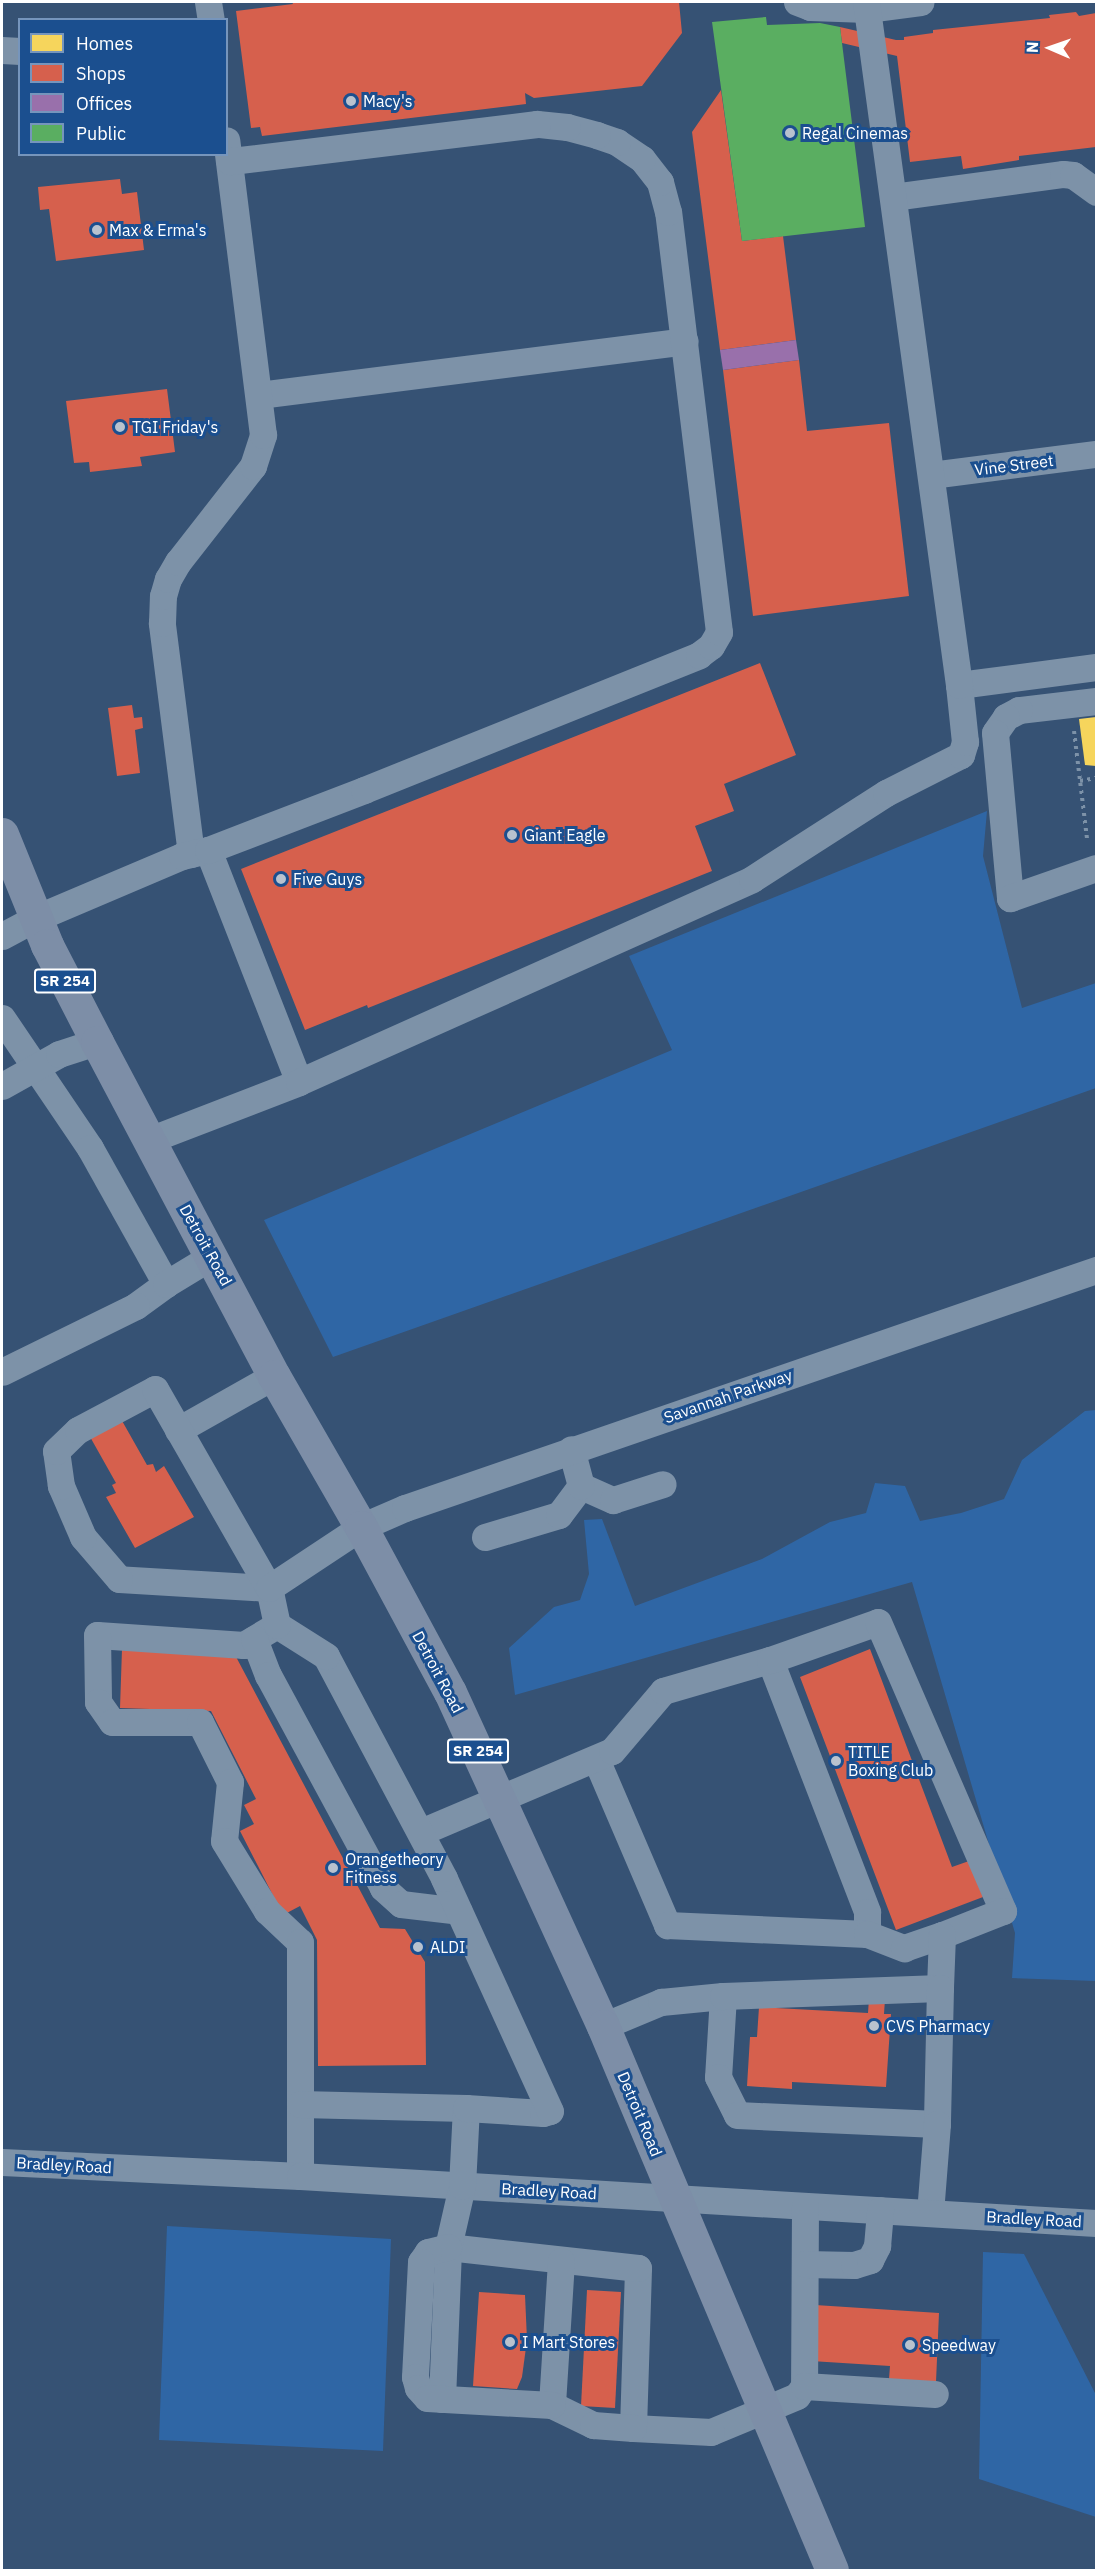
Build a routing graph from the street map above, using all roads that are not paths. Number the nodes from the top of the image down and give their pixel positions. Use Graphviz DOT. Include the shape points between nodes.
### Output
graph roads {
  1 [pos="208,2"];
  2 [pos="797,2"];
  3 [pos="921,2"];
  4 [pos="866,5"];
  5 [pos="211,18"];
  6 [pos="2,50"];
  7 [pos="18,51"];
  8 [pos="228,150"];
  9 [pos="1096,192"];
  10 [pos="893,197"];
  11 [pos="685,341"];
  12 [pos="259,395"];
  13 [pos="1096,454"];
  14 [pos="931,475"];
  15 [pos="1096,668"];
  16 [pos="959,685"];
  17 [pos="1096,702"];
  18 [pos="2,834"];
  19 [pos="200,852"];
  20 [pos="1096,868"];
  21 [pos="36,918"];
  22 [pos="2,936"];
  23 [pos="2,1018"];
  24 [pos="97,1042"];
  25 [pos="35,1067"];
  26 [pos="299,1082"];
  27 [pos="2,1086"];
  28 [pos="149,1140"];
  29 [pos="212,1256"];
  30 [pos="1096,1270"];
  31 [pos="166,1284"];
  32 [pos="2,1372"];
  33 [pos="274,1377"];
  34 [pos="178,1430"];
  35 [pos="571,1449"];
  36 [pos="663,1484"];
  37 [pos="581,1486"];
  38 [pos="361,1527"];
  39 [pos="485,1537"];
  40 [pos="269,1588"];
  41 [pos="277,1625"];
  42 [pos="254,1639"];
  43 [pos="770,1660"];
  44 [pos="596,1759"];
  45 [pos="500,1797"];
  46 [pos="421,1832"];
  47 [pos="459,1911"];
  48 [pos="867,1934"];
  49 [pos="942,1935"];
  50 [pos="940,1988"];
  51 [pos="723,1996"];
  52 [pos="603,2026"];
  53 [pos="300,2104"];
  54 [pos="466,2108"];
  55 [pos="937,2124"];
  56 [pos="2,2162"];
  57 [pos="300,2176"];
  58 [pos="462,2186"];
  59 [pos="676,2198"];
  60 [pos="805,2206"];
  61 [pos="880,2210"];
  62 [pos="930,2213"];
  63 [pos="1096,2223"];
  64 [pos="448,2247"];
  65 [pos="561,2261"];
  66 [pos="805,2264"];
  67 [pos="804,2386"];
  68 [pos="935,2394"];
  69 [pos="552,2405"];
  70 [pos="765,2410"];
  71 [pos="633,2428"];
  72 [pos="832,2571"];
  1 -- 5 [label="street"];
  2 -- 4 [label="street" via="810,7"];
  3 -- 4 [label="street"];
  4 -- 10 [label="street"];
  6 -- 7 [label="street"];
  8 -- 11 [label="street" via="537,124 578,129 609,139 642,159 655,173 664,192"];
  8 -- 12 [label="street"];
  9 -- 10 [label="street" via="1073,175 1063,174"];
  10 -- 14 [label="street"];
  11 -- 12 [label="street"];
  11 -- 19 [label="street" via="718,612 719,632 711,646 699,656"];
  12 -- 19 [label="street" via="263,435 257,458 178,562 165,587 162,605"];
  13 -- 14 [label="street, Vine Street"];
  14 -- 16 [label="street"];
  15 -- 16 [label="street"];
  16 -- 26 [label="street" via="965,742 957,759 886,793 752,879"];
  17 -- 20 [label="street" via="1020,710 1006,717 995,733 1010,898"];
  18 -- 21 [label="main road, Detroit Road / SR 254"];
  19 -- 21 [label="street"];
  19 -- 26 [label="street"];
  21 -- 22 [label="street"];
  21 -- 24 [label="main road, Detroit Road / SR 254"];
  23 -- 25 [label="street"];
  24 -- 25 [label="street" via="59,1054"];
  24 -- 28 [label="main road, Detroit Road / SR 254"];
  25 -- 27 [label="street"];
  25 -- 31 [label="street" via="90,1148"];
  26 -- 28 [label="street"];
  28 -- 29 [label="main road, Detroit Road / SR 254"];
  29 -- 31 [label="street"];
  29 -- 33 [label="main road, Detroit Road / SR 254"];
  30 -- 35 [label="street, Savannah Parkway"];
  31 -- 32 [label="street" via="136,1306"];
  33 -- 34 [label="street"];
  33 -- 38 [label="main road, Detroit Road / SR 254"];
  34 -- 40 [label="street"];
  34 -- 40 [label="street" via="155,1389 78,1430 56,1451 62,1486 83,1537 119,1579"];
  35 -- 37 [label="street"];
  35 -- 38 [label="street, Savannah Parkway"];
  36 -- 37 [label="street" via="613,1500"];
  37 -- 39 [label="street" via="559,1515"];
  38 -- 40 [label="street, Savannah Parkway"];
  38 -- 45 [label="main road, Detroit Road / SR 254" via="450,1692"];
  40 -- 41 [label="street"];
  41 -- 42 [label="street"];
  41 -- 46 [label="street" via="326,1656"];
  42 -- 47 [label="street" via="268,1675 383,1888 402,1904"];
  42 -- 53 [label="street" via="244,1645 97,1635 98,1702 112,1722 200,1722 230,1782 224,1841 267,1911 300,1942"];
  43 -- 44 [label="street" via="663,1691 612,1751"];
  43 -- 48 [label="street" via="867,1912"];
  43 -- 49 [label="street" via="878,1622 1003,1911"];
  44 -- 45 [label="street"];
  44 -- 48 [label="street" via="667,1925"];
  45 -- 46 [label="street"];
  45 -- 52 [label="main road, Detroit Road / SR 254"];
  46 -- 47 [label="street"];
  47 -- 54 [label="street" via="550,2111"];
  48 -- 49 [label="street" via="904,1948"];
  49 -- 50 [label="street"];
  50 -- 51 [label="street"];
  50 -- 55 [label="street"];
  51 -- 52 [label="street" via="661,2002"];
  51 -- 55 [label="street" via="718,2077 737,2115"];
  52 -- 59 [label="main road, Detroit Road / SR 254"];
  53 -- 54 [label="street"];
  53 -- 57 [label="street"];
  54 -- 58 [label="street"];
  55 -- 62 [label="street"];
  56 -- 57 [label="street, Bradley Road"];
  57 -- 58 [label="street, Bradley Road"];
  58 -- 59 [label="street, Bradley Road"];
  58 -- 64 [label="street"];
  59 -- 60 [label="street, Bradley Road"];
  59 -- 70 [label="main road, Detroit Road / SR 254"];
  60 -- 61 [label="street, Bradley Road"];
  60 -- 66 [label="street"];
  61 -- 62 [label="street, Bradley Road"];
  61 -- 66 [label="street" via="877,2246 870,2260 854,2265"];
  62 -- 63 [label="street, Bradley Road"];
  64 -- 65 [label="street"];
  64 -- 69 [label="street" via="428,2252 421,2262 415,2377 418,2388 427,2398"];
  65 -- 69 [label="street"];
  65 -- 71 [label="street" via="638,2268"];
  66 -- 67 [label="street"];
  67 -- 68 [label="street"];
  67 -- 70 [label="street" via="796,2396"];
  69 -- 71 [label="street" via="593,2425"];
  70 -- 71 [label="street" via="711,2432"];
  70 -- 72 [label="main road, Detroit Road / SR 254"];
}
